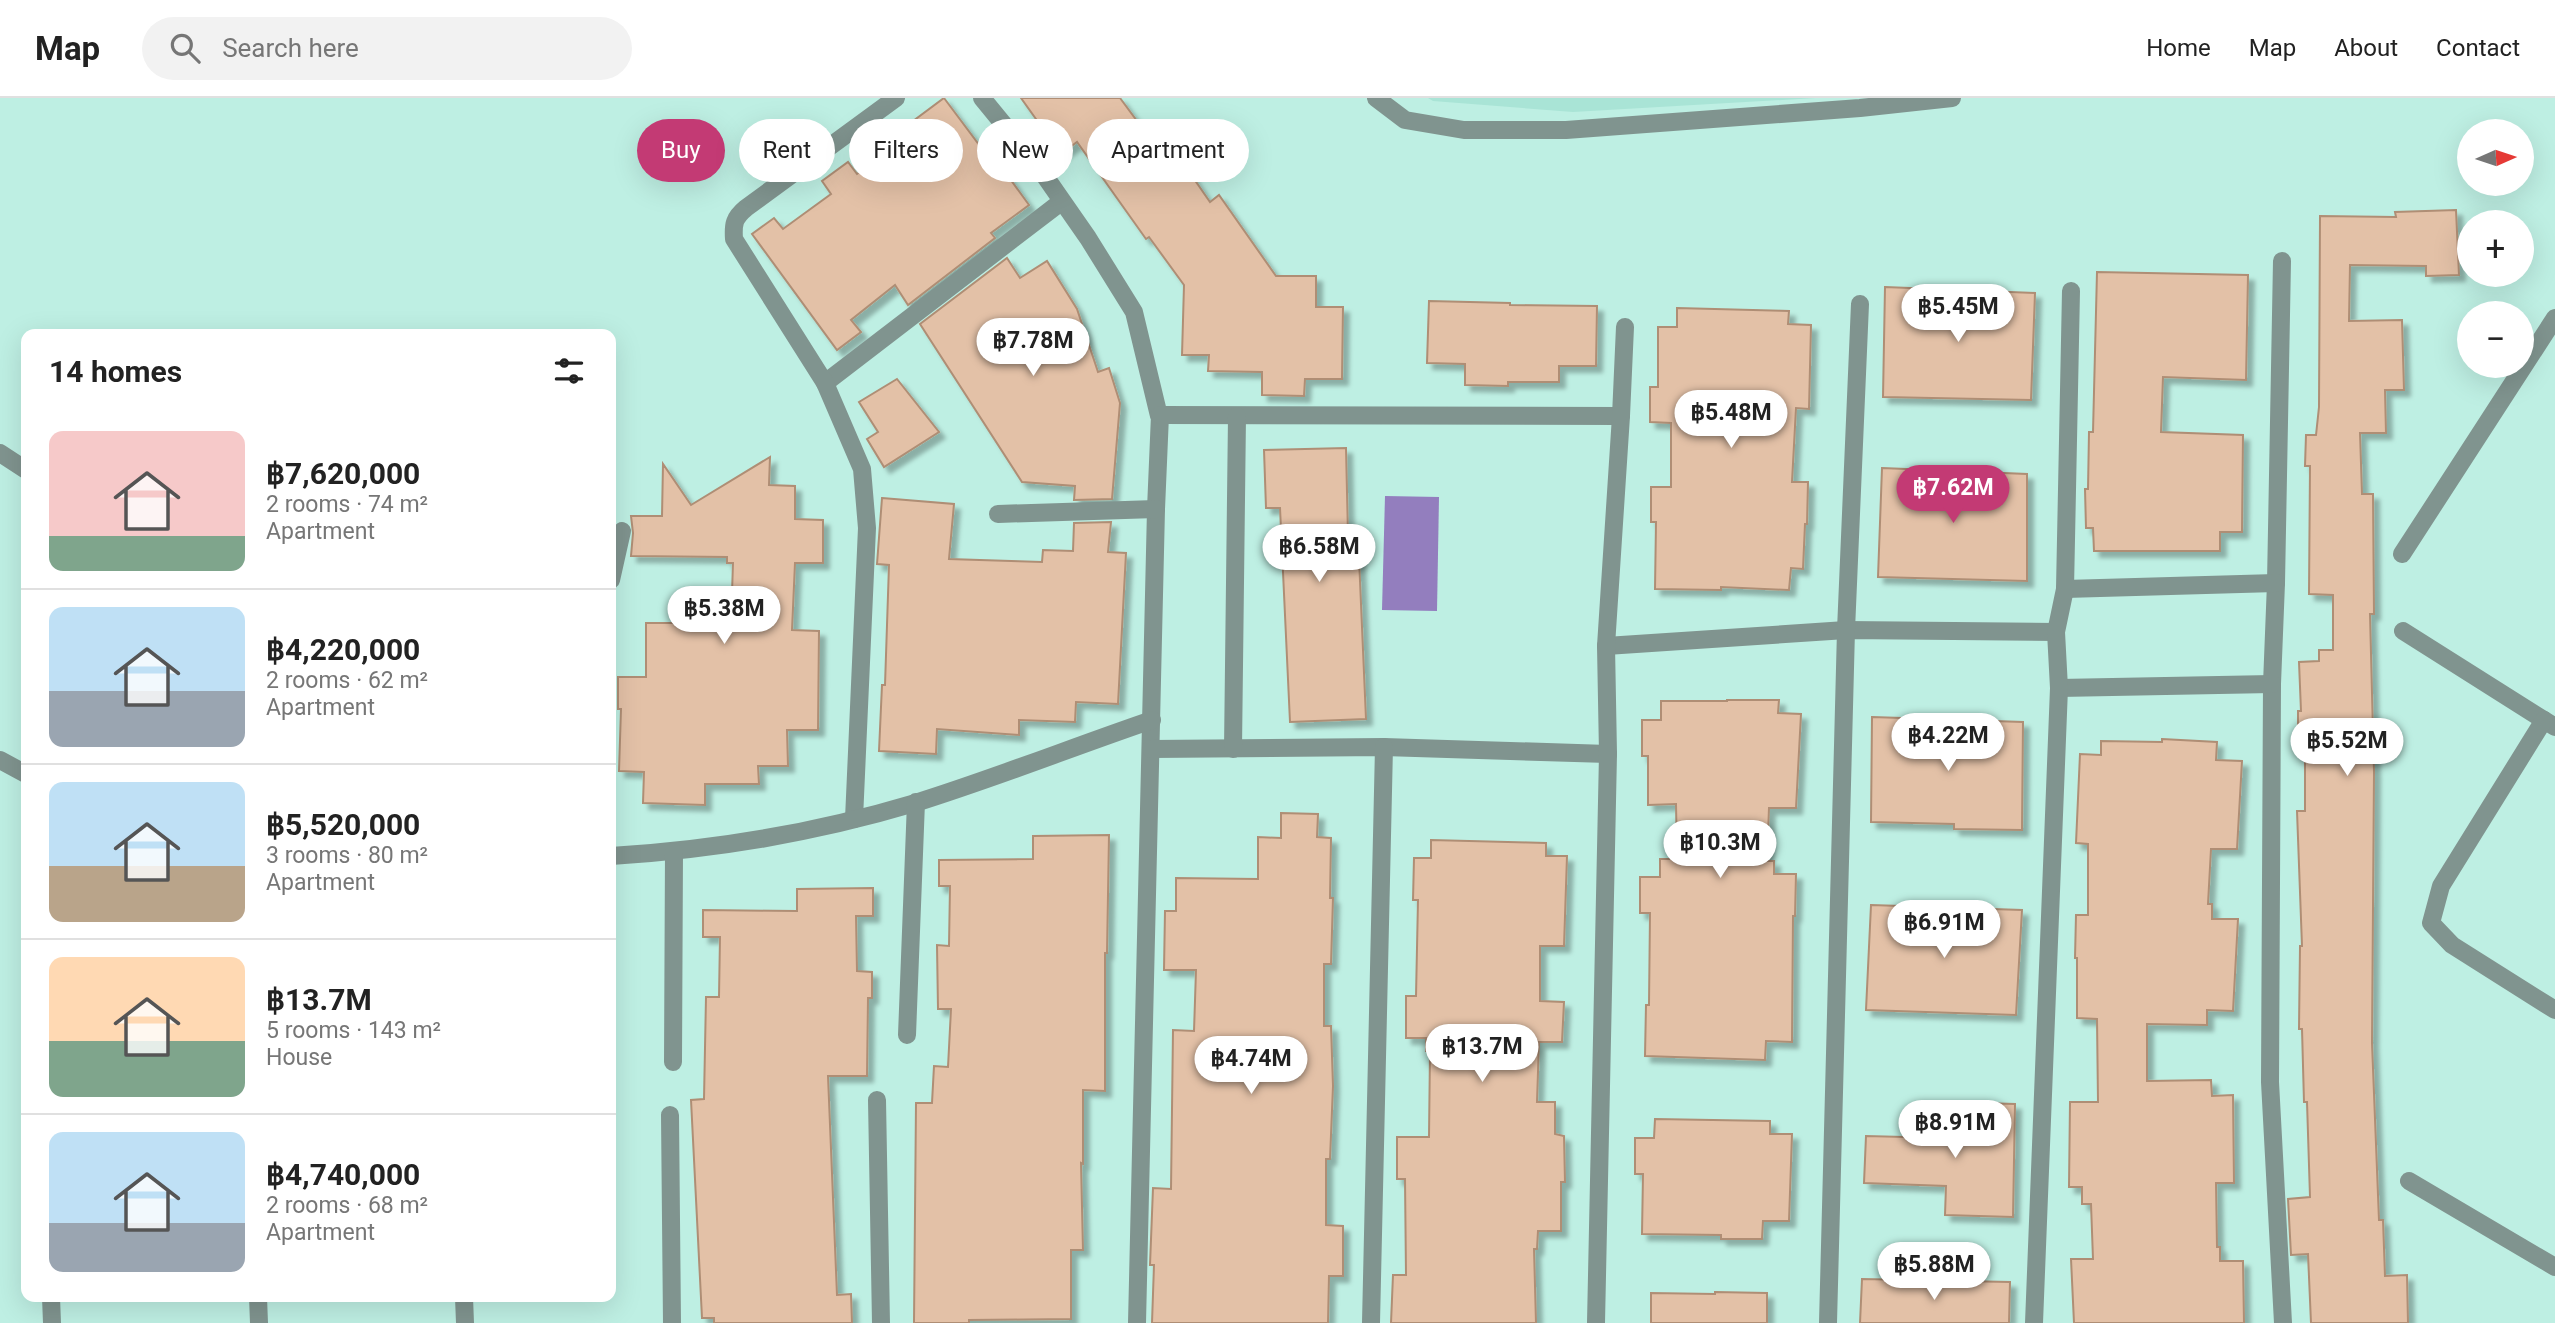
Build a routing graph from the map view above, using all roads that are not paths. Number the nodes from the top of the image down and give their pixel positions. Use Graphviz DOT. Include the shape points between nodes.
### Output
graph roads {
  1 [pos="896,98"];
  2 [pos="982,98"];
  3 [pos="1376,98"];
  4 [pos="1952,98"];
  5 [pos="1910,100"];
  6 [pos="1061,202"];
  7 [pos="2282,261"];
  8 [pos="2071,291"];
  9 [pos="1860,304"];
  10 [pos="2555,318"];
  11 [pos="1625,327"];
  12 [pos="825,383"];
  13 [pos="1160,415"];
  14 [pos="1237,416"];
  15 [pos="1621,416"];
  16 [pos="0,453"];
  17 [pos="21,467"];
  18 [pos="1156,509"];
  19 [pos="998,514"];
  20 [pos="622,531"];
  21 [pos="2402,554"];
  22 [pos="616,558"];
  23 [pos="2276,583"];
  24 [pos="2065,589"];
  25 [pos="1846,630"];
  26 [pos="2403,631"];
  27 [pos="2056,632"];
  28 [pos="1606,646"];
  29 [pos="2272,684"];
  30 [pos="2059,688"];
  31 [pos="1152,720"];
  32 [pos="2550,724"];
  33 [pos="1384,747"];
  34 [pos="1151,749"];
  35 [pos="1233,749"];
  36 [pos="1608,754"];
  37 [pos="0,760"];
  38 [pos="21,771"];
  39 [pos="916,802"];
  40 [pos="854,819"];
  41 [pos="674,852"];
  42 [pos="616,856"];
  43 [pos="2555,1010"];
  44 [pos="907,1034"];
  45 [pos="674,1062"];
  46 [pos="877,1100"];
  47 [pos="670,1115"];
  48 [pos="2409,1181"];
  49 [pos="2555,1267"];
  50 [pos="51,1302"];
  51 [pos="258,1302"];
  52 [pos="464,1302"];
  53 [pos="52,1323"];
  54 [pos="259,1323"];
  55 [pos="465,1323"];
  56 [pos="673,1323"];
  57 [pos="881,1323"];
  58 [pos="1137,1323"];
  59 [pos="1371,1323"];
  60 [pos="1596,1323"];
  61 [pos="1828,1323"];
  62 [pos="2034,1323"];
  63 [pos="2283,1323"];
  1 -- 12 [label="street" via="738,214 733,223 734,239"];
  2 -- 6 [label="street"];
  3 -- 5 [label="street" via="1405,120 1464,130 1566,130"];
  4 -- 5 [label="street"];
  6 -- 12 [label="street"];
  6 -- 13 [label="street" via="1134,312"];
  7 -- 23 [label="street"];
  8 -- 24 [label="street"];
  9 -- 25 [label="street"];
  10 -- 21 [label="street"];
  11 -- 15 [label="street"];
  12 -- 40 [label="street" via="862,469 867,528"];
  13 -- 14 [label="street"];
  13 -- 18 [label="street"];
  14 -- 15 [label="street"];
  14 -- 35 [label="street"];
  15 -- 28 [label="street"];
  16 -- 17 [label="street"];
  18 -- 19 [label="street"];
  18 -- 31 [label="street"];
  20 -- 22 [label="street"];
  23 -- 24 [label="street"];
  23 -- 29 [label="street"];
  24 -- 27 [label="street"];
  25 -- 27 [label="street"];
  25 -- 28 [label="street"];
  25 -- 61 [label="street"];
  26 -- 32 [label="street"];
  27 -- 30 [label="street"];
  28 -- 36 [label="street"];
  29 -- 30 [label="street"];
  29 -- 63 [label="street" via="2270,1082"];
  30 -- 62 [label="street"];
  31 -- 34 [label="street"];
  31 -- 39 [label="street"];
  32 -- 43 [label="street" via="2441,886 2431,923 2452,945"];
  33 -- 35 [label="street"];
  33 -- 36 [label="street"];
  33 -- 59 [label="street"];
  34 -- 35 [label="street"];
  34 -- 58 [label="street"];
  36 -- 60 [label="street"];
  37 -- 38 [label="street"];
  39 -- 40 [label="street"];
  39 -- 44 [label="street"];
  40 -- 41 [label="street"];
  41 -- 42 [label="street"];
  41 -- 45 [label="street"];
  46 -- 57 [label="street"];
  47 -- 56 [label="street"];
  48 -- 49 [label="street"];
  50 -- 53 [label="street"];
  51 -- 54 [label="street"];
  52 -- 55 [label="street"];
}
